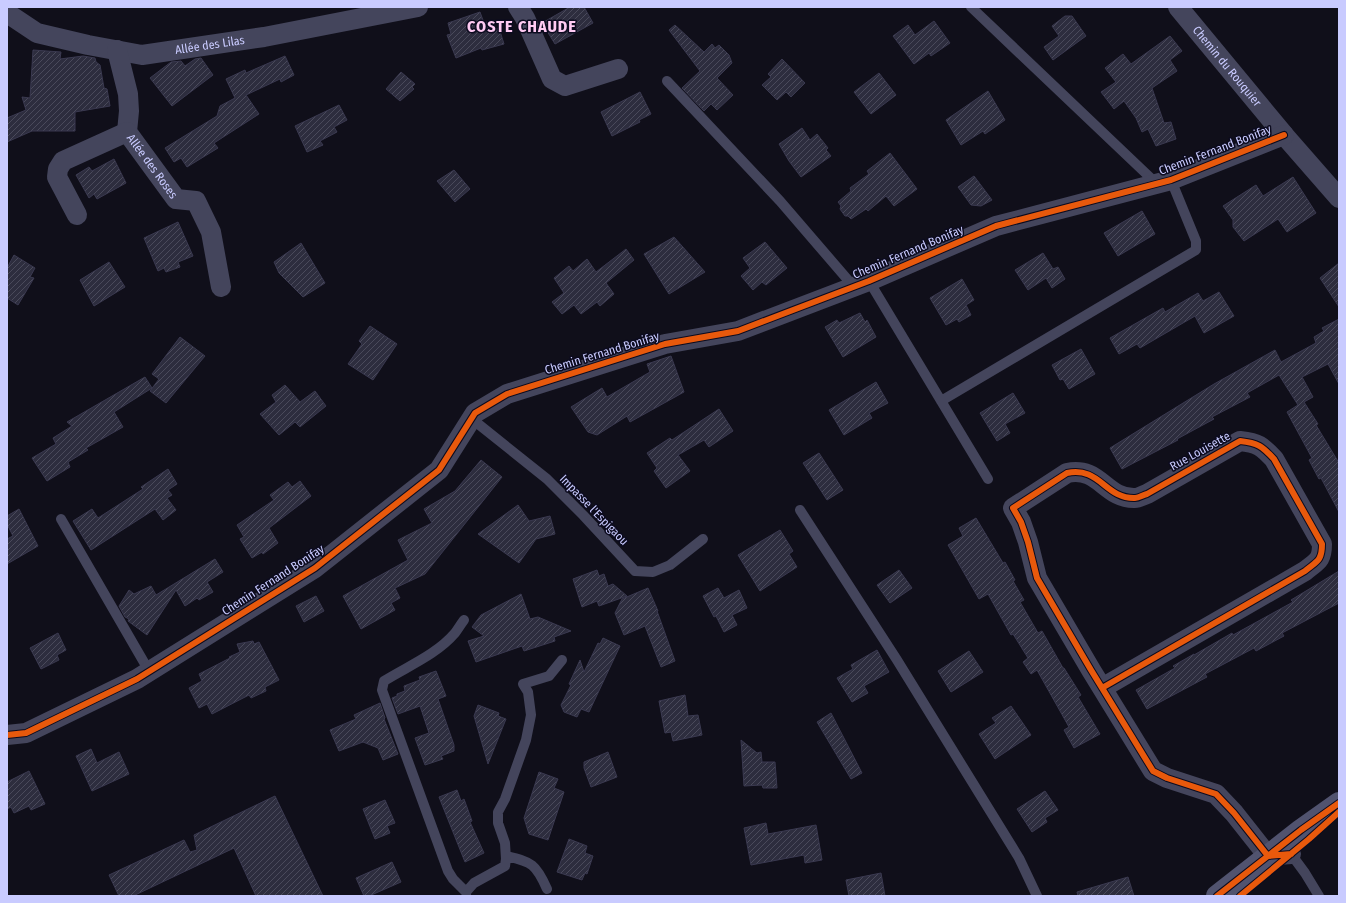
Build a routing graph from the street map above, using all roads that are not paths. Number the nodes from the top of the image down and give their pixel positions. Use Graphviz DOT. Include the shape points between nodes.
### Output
graph roads {
  1 [pos="418,7"];
  2 [pos="518,7"];
  3 [pos="972,7"];
  4 [pos="1178,7"];
  5 [pos="7,13"];
  6 [pos="117,50"];
  7 [pos="618,69"];
  8 [pos="667,81"];
  9 [pos="127,132"];
  10 [pos="1284,135"];
  11 [pos="1164,182"];
  12 [pos="1339,198"];
  13 [pos="78,215"];
  14 [pos="861,284"];
  15 [pos="221,287"];
  16 [pos="941,401"];
  17 [pos="472,419"];
  18 [pos="988,479"];
  19 [pos="800,510"];
  20 [pos="61,518"];
  21 [pos="703,539"];
  22 [pos="464,620"];
  23 [pos="562,660"];
  24 [pos="149,671"];
  25 [pos="1102,688"];
  26 [pos="7,735"];
  27 [pos="1339,803"];
  28 [pos="1339,812"];
  29 [pos="1291,854"];
  30 [pos="506,856"];
  31 [pos="1268,856"];
  32 [pos="547,889"];
  33 [pos="466,894"];
  34 [pos="1228,894"];
  35 [pos="1037,896"];
  36 [pos="1319,896"];
  1 -- 6 [label="street, Allée des Lilas" via="257,39 142,55"];
  2 -- 7 [label="street" via="552,79 565,86"];
  3 -- 11 [label="lane"];
  4 -- 10 [label="street, Chemin du Rouquier"];
  5 -- 6 [label="street, Allée des Lilas" via="37,33"];
  6 -- 9 [label="street, Allée des Roses" via="128,94"];
  8 -- 14 [label="lane"];
  9 -- 13 [label="street" via="63,161 58,169 57,177"];
  9 -- 15 [label="street, Allée des Roses" via="176,199 196,201 211,232"];
  10 -- 11 [label="street, Chemin Fernand Bonifay"];
  10 -- 12 [label="street, Chemin du Rouquier"];
  11 -- 14 [label="street, Chemin Fernand Bonifay" via="996,226"];
  11 -- 16 [label="lane" via="1196,241 1196,250"];
  14 -- 16 [label="lane"];
  14 -- 17 [label="street, Chemin Fernand Bonifay" via="738,331 665,344 507,394 475,413"];
  16 -- 18 [label="lane"];
  17 -- 21 [label="lane, Impasse l'Espigaou" via="547,479 635,571 653,572 670,565"];
  17 -- 24 [label="street, Chemin Fernand Bonifay" via="439,470 315,568"];
  19 -- 35 [label="lane" via="897,660 1015,851"];
  20 -- 24 [label="lane"];
  22 -- 33 [label="lane" via="455,633 430,654 384,680 382,690 448,871"];
  23 -- 30 [label="lane" via="549,676 523,684 528,692 531,715 526,740 505,800 498,812"];
  24 -- 26 [label="street, Chemin Fernand Bonifay" via="26,733"];
  25 -- 25 [label="street, Rue Louisette" via="1305,571 1319,560 1322,544 1274,459 1263,448 1253,442 1240,441 1136,498 1121,495 1093,475 1075,471 1067,473 1013,508 1028,542 1037,578"];
  25 -- 31 [label="street, Rue Louisette" via="1153,771 1216,794"];
  27 -- 31 [label="main road"];
  28 -- 29 [label="main road"];
  29 -- 31 [label="street"];
  29 -- 34 [label="main road"];
  29 -- 36 [label="lane"];
  30 -- 32 [label="lane" via="533,864"];
  30 -- 33 [label="lane" via="505,866 474,883"];
  31 -- 34 [label="main road"];
}
